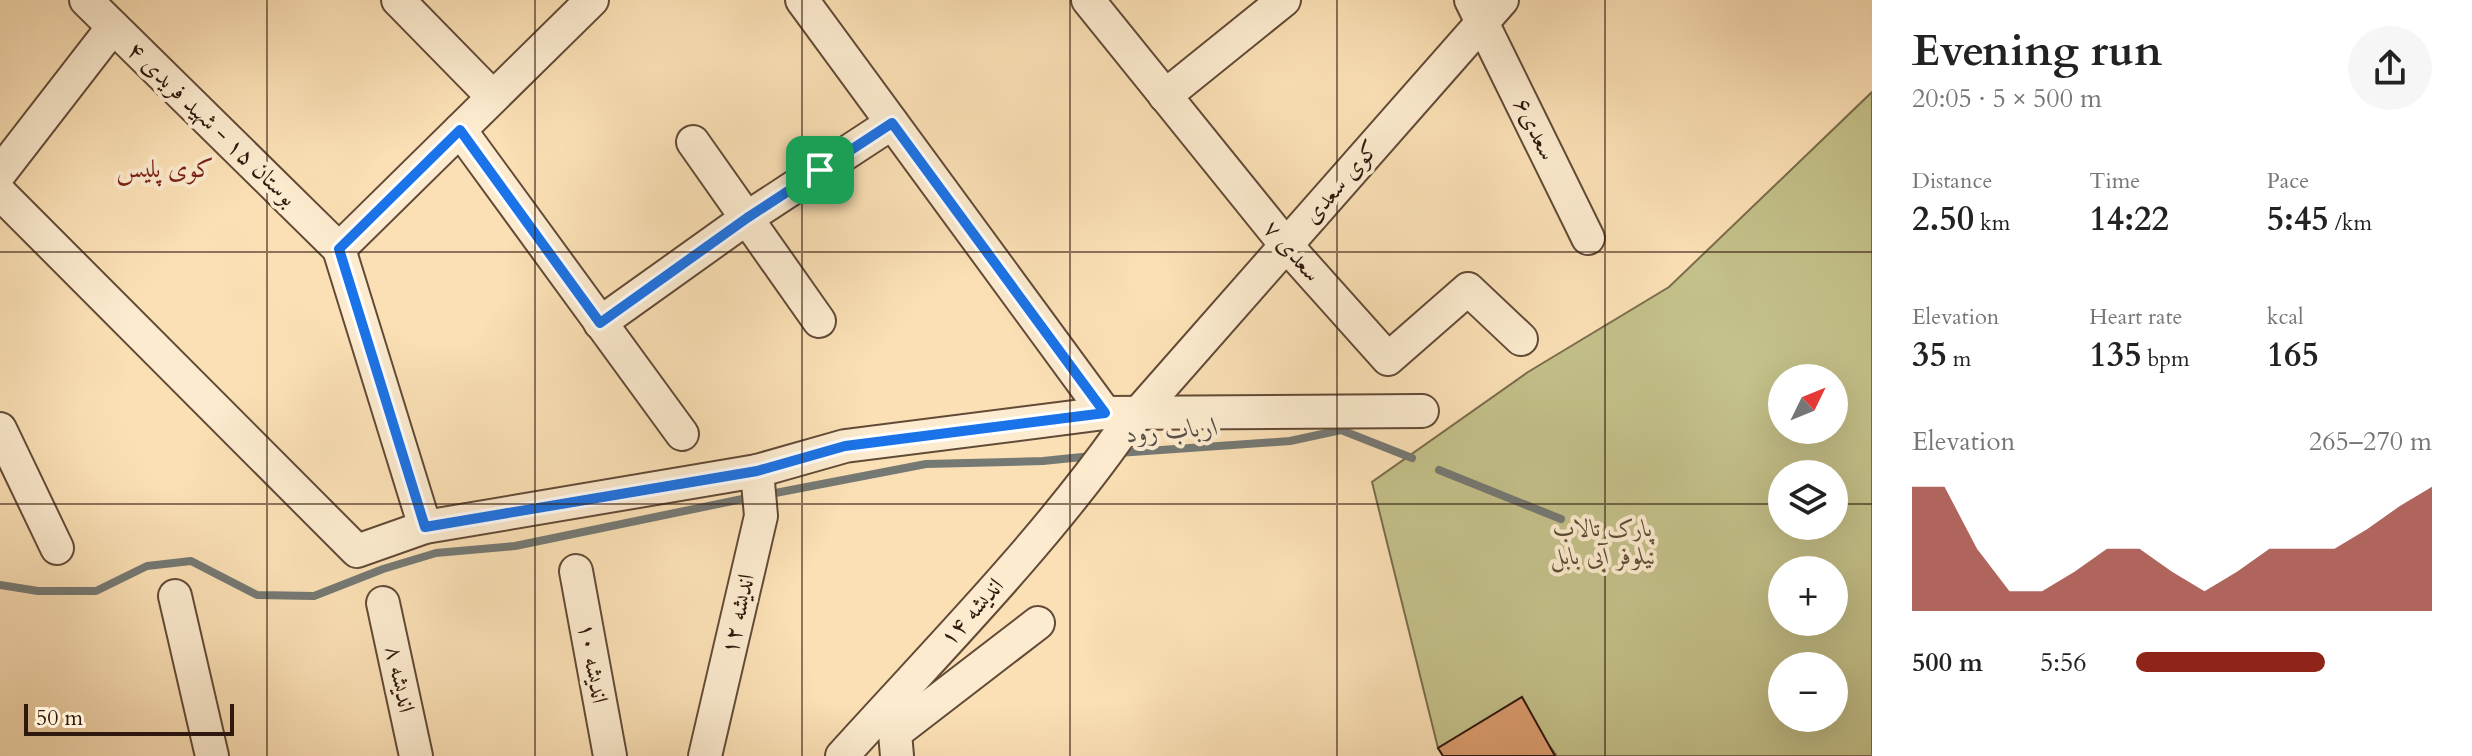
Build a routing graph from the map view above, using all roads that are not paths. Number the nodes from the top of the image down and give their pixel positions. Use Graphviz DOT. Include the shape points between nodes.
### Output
graph roads {
  1 [pos="86,0"];
  2 [pos="398,0"];
  3 [pos="592,0"];
  4 [pos="802,0"];
  5 [pos="1088,0"];
  6 [pos="1284,0"];
  7 [pos="1485,7"];
  8 [pos="113,27"];
  9 [pos="1165,96"];
  10 [pos="493,97"];
  11 [pos="892,123"];
  12 [pos="460,130"];
  13 [pos="693,142"];
  14 [pos="0,173"];
  15 [pos="0,193"];
  16 [pos="747,218"];
  17 [pos="1588,238"];
  18 [pos="1286,245"];
  19 [pos="339,249"];
  20 [pos="819,321"];
  21 [pos="600,323"];
  22 [pos="1521,339"];
  23 [pos="1422,411"];
  24 [pos="1121,420"];
  25 [pos="0,429"];
  26 [pos="682,434"];
  27 [pos="1098,465"];
  28 [pos="757,471"];
  29 [pos="425,527"];
  30 [pos="57,548"];
  31 [pos="576,571"];
  32 [pos="175,596"];
  33 [pos="383,603"];
  34 [pos="1038,623"];
  35 [pos="896,744"];
  36 [pos="212,756"];
  37 [pos="416,756"];
  38 [pos="610,756"];
  39 [pos="705,756"];
  40 [pos="842,756"];
  1 -- 8 [label="street, بوستان ۱۵ - شهید فریدی ۴"];
  2 -- 10 [label="street"];
  3 -- 10 [label="street"];
  4 -- 11 [label="street"];
  5 -- 9 [label="street, سعدی ۷"];
  6 -- 9 [label="street"];
  7 -- 17 [label="street, سعدی۶"];
  7 -- 18 [label="street, کوی سعدی"];
  8 -- 14 [label="street"];
  8 -- 19 [label="street, بوستان ۱۵ - شهید فریدی ۴"];
  9 -- 18 [label="street, سعدی ۷"];
  10 -- 12 [label="street"];
  11 -- 16 [label="street"];
  11 -- 24 [label="street"];
  12 -- 19 [label="street"];
  12 -- 21 [label="street"];
  13 -- 16 [label="street"];
  15 -- 29 [label="street" via="357,551"];
  16 -- 20 [label="street"];
  16 -- 21 [label="street"];
  18 -- 22 [label="street, سعدی ۷" via="1388,359 1468,289"];
  18 -- 24 [label="street, کوی سعدی"];
  19 -- 29 [label="street"];
  21 -- 26 [label="street"];
  23 -- 24 [label="street"];
  24 -- 27 [label="street, کوی سعدی"];
  24 -- 28 [label="street" via="845,446"];
  25 -- 30 [label="street"];
  27 -- 40 [label="street, اندیشه ۱۴"];
  28 -- 29 [label="street"];
  28 -- 39 [label="street, اندیشه ۱۲" via="761,516"];
  31 -- 38 [label="street, اندیشه ۱۰"];
  32 -- 36 [label="street"];
  33 -- 37 [label="street, اندیشه ۸"];
  34 -- 35 [label="street"];
}
